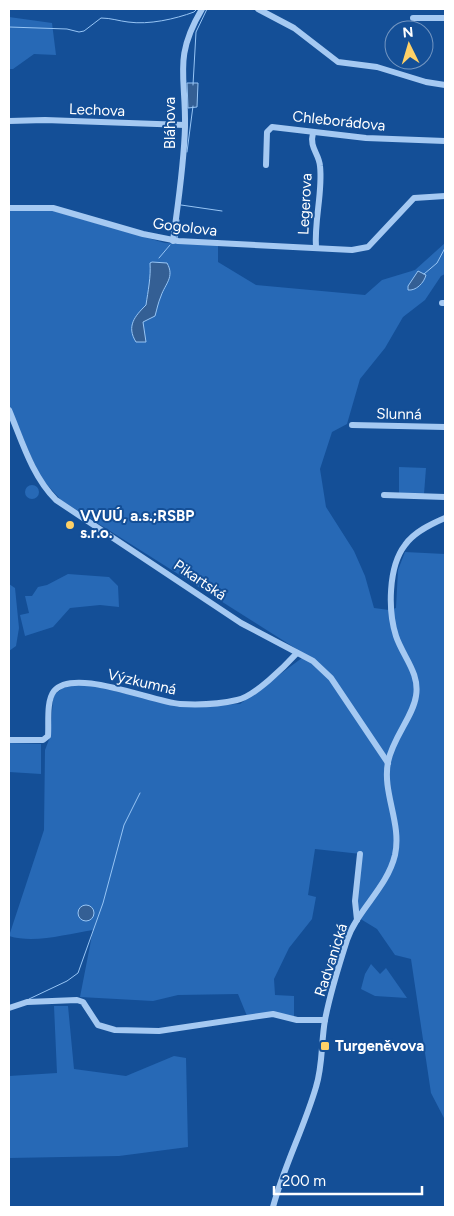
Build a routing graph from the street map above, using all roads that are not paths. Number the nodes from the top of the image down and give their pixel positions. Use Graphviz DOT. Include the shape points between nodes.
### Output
graph roads {
  1 [pos="202,9"];
  2 [pos="258,9"];
  3 [pos="413,18"];
  4 [pos="445,18"];
  5 [pos="445,84"];
  6 [pos="9,121"];
  7 [pos="185,126"];
  8 [pos="313,133"];
  9 [pos="445,140"];
  10 [pos="266,165"];
  11 [pos="445,196"];
  12 [pos="9,208"];
  13 [pos="174,241"];
  14 [pos="316,248"];
  15 [pos="9,410"];
  16 [pos="352,425"];
  17 [pos="445,426"];
  18 [pos="384,495"];
  19 [pos="445,497"];
  20 [pos="445,518"];
  21 [pos="297,653"];
  22 [pos="9,740"];
  23 [pos="388,763"];
  24 [pos="360,854"];
  25 [pos="358,920"];
  26 [pos="9,1008"];
  27 [pos="325,1020"];
  28 [pos="273,1207"];
  1 -- 7 [label="street, Bláhova" via="182,56"];
  2 -- 5 [label="street" via="294,28 338,62 377,67 422,81"];
  3 -- 4 [label="street"];
  6 -- 7 [label="street, Lechova"];
  7 -- 13 [label="street, Bláhova"];
  8 -- 9 [label="street, Chleborádova"];
  8 -- 10 [label="street, Chleborádova" via="269,128"];
  8 -- 14 [label="street, Legerova" via="311,144 320,168"];
  11 -- 14 [label="street, Gogolova" via="414,198 375,241 362,249"];
  12 -- 13 [label="street, Gogolova" via="53,208"];
  13 -- 14 [label="street, Gogolova"];
  15 -- 21 [label="street, Pikartská" via="35,472 56,500 241,623"];
  16 -- 17 [label="street, Slunná"];
  18 -- 19 [label="street"];
  20 -- 23 [label="street, Radvanická" via="409,540 395,569 394,624 412,668 416,693"];
  21 -- 22 [label="street, Výzkumná" via="270,679 239,700 179,704 81,681 62,686 50,698 48,736 43,740"];
  21 -- 23 [label="street, Pikartská" via="313,661 332,678"];
  23 -- 25 [label="street, Radvanická" via="396,849 387,877"];
  24 -- 25 [label="street" via="355,901"];
  25 -- 27 [label="street, Radvanická" via="348,940"];
  26 -- 27 [label="street" via="27,1002 77,1000 83,1002 98,1025 133,1031 188,1028 273,1014 297,1020"];
  27 -- 28 [label="street, Radvanická" via="316,1087"];
}
